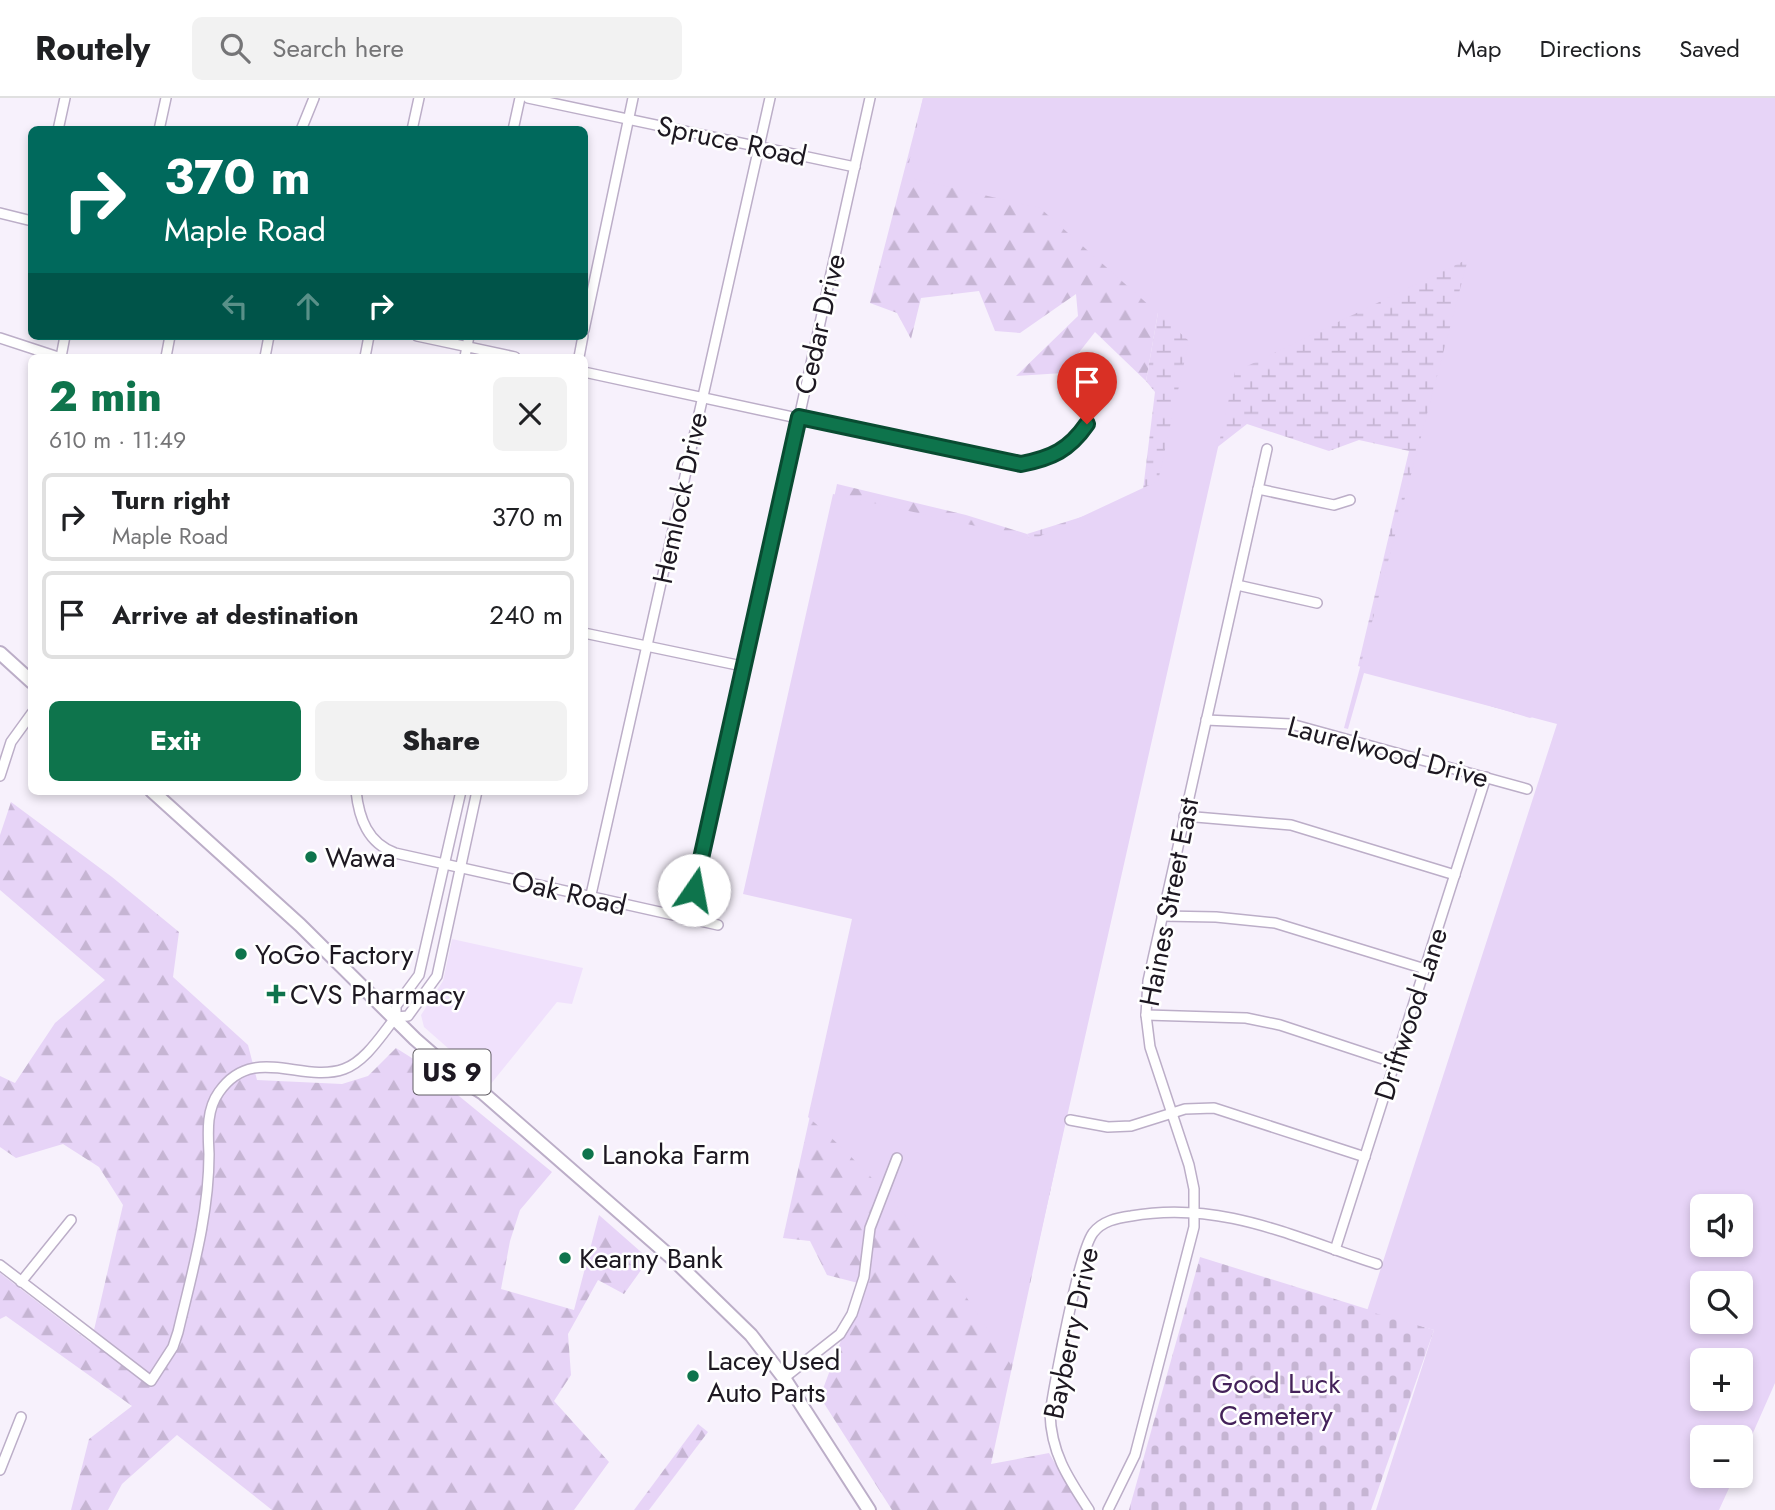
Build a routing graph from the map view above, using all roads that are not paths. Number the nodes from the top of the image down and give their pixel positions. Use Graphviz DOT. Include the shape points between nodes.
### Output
graph roads {
  1 [pos="65,98"];
  2 [pos="166,98"];
  3 [pos="314,98"];
  4 [pos="419,98"];
  5 [pos="520,98"];
  6 [pos="528,98"];
  7 [pos="633,98"];
  8 [pos="770,98"];
  9 [pos="870,98"];
  10 [pos="629,119"];
  11 [pos="59,126"];
  12 [pos="160,126"];
  13 [pos="303,126"];
  14 [pos="413,126"];
  15 [pos="514,126"];
  16 [pos="759,146"];
  17 [pos="855,167"];
  18 [pos="0,213"];
  19 [pos="28,220"];
  20 [pos="588,311"];
  21 [pos="0,338"];
  22 [pos="437,340"];
  23 [pos="468,340"];
  24 [pos="467,346"];
  25 [pos="50,354"];
  26 [pos="465,354"];
  27 [pos="502,354"];
  28 [pos="588,373"];
  29 [pos="702,397"];
  30 [pos="799,417"];
  31 [pos="1087,424"];
  32 [pos="1267,449"];
  33 [pos="1258,489"];
  34 [pos="1350,500"];
  35 [pos="1237,584"];
  36 [pos="1317,603"];
  37 [pos="588,634"];
  38 [pos="648,646"];
  39 [pos="0,653"];
  40 [pos="742,666"];
  41 [pos="28,678"];
  42 [pos="28,719"];
  43 [pos="1206,720"];
  44 [pos="0,776"];
  45 [pos="1486,778"];
  46 [pos="1527,789"];
  47 [pos="156,795"];
  48 [pos="357,795"];
  49 [pos="460,795"];
  50 [pos="476,795"];
  51 [pos="1184,817"];
  52 [pos="444,865"];
  53 [pos="460,869"];
  54 [pos="1455,875"];
  55 [pos="590,899"];
  56 [pos="1162,916"];
  57 [pos="684,919"];
  58 [pos="431,922"];
  59 [pos="718,925"];
  60 [pos="447,926"];
  61 [pos="1425,969"];
  62 [pos="1146,1015"];
  63 [pos="396,1017"];
  64 [pos="1395,1063"];
  65 [pos="1171,1115"];
  66 [pos="1070,1120"];
  67 [pos="1365,1157"];
  68 [pos="897,1158"];
  69 [pos="1196,1211"];
  70 [pos="71,1220"];
  71 [pos="1335,1250"];
  72 [pos="1377,1264"];
  73 [pos="0,1265"];
  74 [pos="21,1282"];
  75 [pos="784,1378"];
  76 [pos="21,1417"];
  77 [pos="0,1470"];
  78 [pos="869,1510"];
  79 [pos="1089,1510"];
  80 [pos="1108,1510"];
  1 -- 11 [label="street"];
  2 -- 12 [label="street"];
  3 -- 13 [label="street"];
  4 -- 14 [label="street"];
  5 -- 15 [label="street"];
  6 -- 10 [label="street, Spruce Road"];
  7 -- 10 [label="street"];
  8 -- 16 [label="street, Hemlock Drive"];
  9 -- 17 [label="street, Cedar Drive"];
  10 -- 16 [label="street, Spruce Road"];
  10 -- 20 [label="street"];
  16 -- 17 [label="street, Spruce Road"];
  16 -- 29 [label="street, Hemlock Drive"];
  17 -- 30 [label="street, Cedar Drive"];
  18 -- 19 [label="street"];
  21 -- 25 [label="street"];
  22 -- 24 [label="street"];
  23 -- 24 [label="street"];
  24 -- 26 [label="street"];
  24 -- 27 [label="street"];
  28 -- 29 [label="street"];
  29 -- 30 [label="street"];
  29 -- 38 [label="street, Hemlock Drive"];
  30 -- 31 [label="street" via="1021,464 1041,460 1074,443"];
  30 -- 40 [label="street, Cedar Drive"];
  32 -- 33 [label="street, Haines Street East"];
  33 -- 34 [label="street" via="1334,505"];
  33 -- 35 [label="street, Haines Street East"];
  35 -- 36 [label="street"];
  35 -- 43 [label="street, Haines Street East"];
  37 -- 38 [label="street"];
  38 -- 40 [label="street"];
  38 -- 55 [label="street, Hemlock Drive"];
  39 -- 41 [label="highway"];
  40 -- 57 [label="street, Cedar Drive"];
  42 -- 44 [label="street" via="11,742"];
  43 -- 45 [label="street, Laurelwood Drive" via="1292,724"];
  43 -- 51 [label="street, Haines Street East"];
  45 -- 46 [label="street, Laurelwood Drive"];
  45 -- 54 [label="street, Driftwood Lane"];
  47 -- 63 [label="highway, US 9"];
  48 -- 52 [label="street, Oak Road" via="365,828 380,848"];
  49 -- 52 [label="street"];
  50 -- 53 [label="street"];
  51 -- 54 [label="street" via="1290,825"];
  51 -- 56 [label="street, Haines Street East"];
  52 -- 53 [label="street, Oak Road"];
  52 -- 58 [label="street"];
  53 -- 55 [label="street, Oak Road"];
  53 -- 60 [label="street"];
  54 -- 61 [label="street, Driftwood Lane"];
  55 -- 57 [label="street, Oak Road"];
  56 -- 61 [label="street" via="1275,923"];
  56 -- 62 [label="street, Haines Street East"];
  57 -- 59 [label="street, Oak Road"];
  58 -- 60 [label="street"];
  58 -- 63 [label="street" via="419,975 396,1006"];
  60 -- 63 [label="street" via="430,989 408,1016"];
  61 -- 64 [label="street, Driftwood Lane"];
  62 -- 64 [label="street" via="1246,1018"];
  62 -- 65 [label="street, Haines Street East" via="1154,1065"];
  63 -- 74 [label="street" via="363,1056 345,1069 250,1069 219,1092 209,1122 208,1198 187,1293 173,1347 151,1381"];
  63 -- 75 [label="highway, US 9" via="415,1039 673,1259 751,1335"];
  64 -- 67 [label="street, Driftwood Lane"];
  65 -- 66 [label="street" via="1130,1126"];
  65 -- 67 [label="street" via="1214,1108"];
  65 -- 69 [label="street, Haines Street East" via="1189,1165"];
  67 -- 71 [label="street, Driftwood Lane"];
  68 -- 75 [label="street" via="870,1228 864,1277 852,1314 835,1339"];
  69 -- 71 [label="street, Bayberry Drive" via="1222,1213"];
  69 -- 79 [label="street, Bayberry Drive" via="1165,1209 1116,1219 1099,1226 1088,1240 1050,1413 1059,1464"];
  69 -- 80 [label="street, Haines Street East" via="1192,1247 1145,1422 1135,1455"];
  70 -- 74 [label="street"];
  71 -- 72 [label="street, Bayberry Drive"];
  73 -- 74 [label="street"];
  75 -- 78 [label="highway, US 9"];
  76 -- 77 [label="street"];
}
